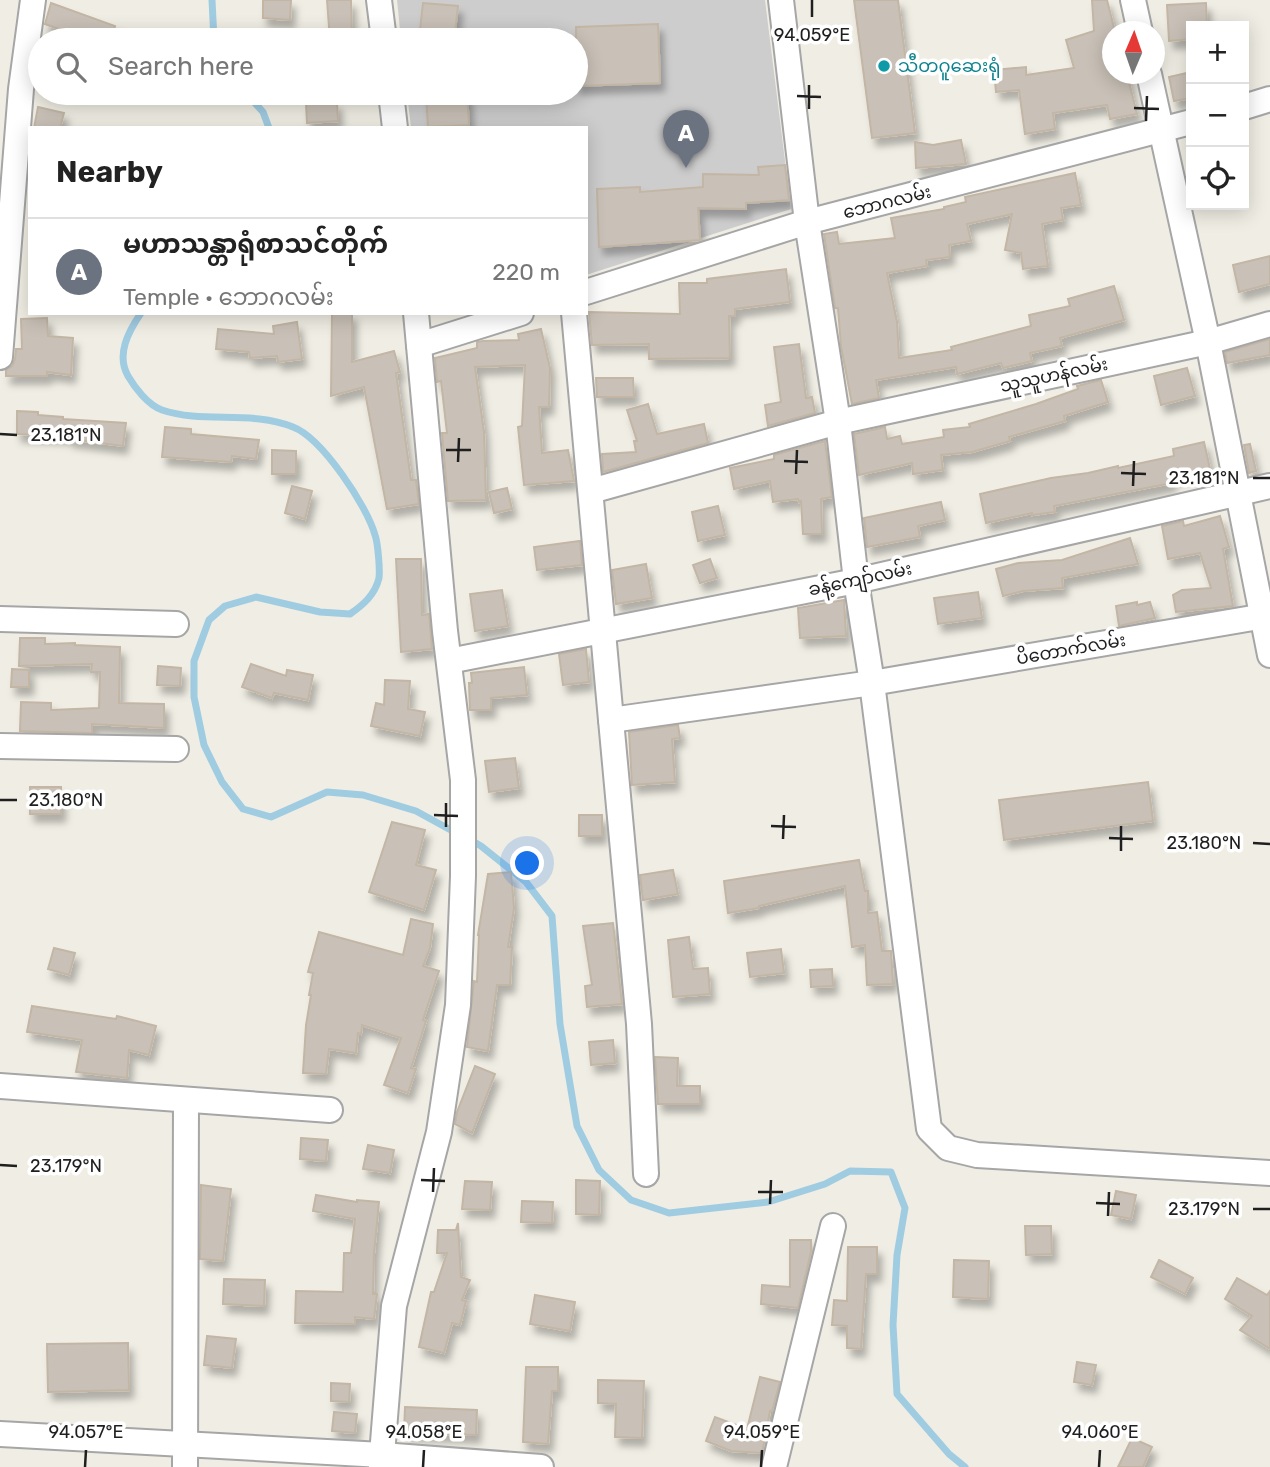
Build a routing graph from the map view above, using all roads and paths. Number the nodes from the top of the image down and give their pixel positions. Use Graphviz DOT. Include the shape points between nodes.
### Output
graph roads {
  1 [pos="33,0"];
  2 [pos="379,0"];
  3 [pos="781,0"];
  4 [pos="1133,0"];
  5 [pos="1138,21"];
  6 [pos="382,28"];
  7 [pos="1151,84"];
  8 [pos="10,88"];
  9 [pos="1270,99"];
  10 [pos="392,105"];
  11 [pos="1249,105"];
  12 [pos="1186,124"];
  13 [pos="395,126"];
  14 [pos="1161,131"];
  15 [pos="807,222"];
  16 [pos="588,291"];
  17 [pos="416,315"];
  18 [pos="515,315"];
  19 [pos="574,315"];
  20 [pos="1270,324"];
  21 [pos="1208,342"];
  22 [pos="419,345"];
  23 [pos="0,357"];
  24 [pos="838,422"];
  25 [pos="1270,486"];
  26 [pos="591,491"];
  27 [pos="1238,494"];
  28 [pos="856,581"];
  29 [pos="1267,615"];
  30 [pos="0,619"];
  31 [pos="176,624"];
  32 [pos="604,630"];
  33 [pos="1270,655"];
  34 [pos="449,661"];
  35 [pos="872,683"];
  36 [pos="611,720"];
  37 [pos="0,747"];
  38 [pos="176,749"];
  39 [pos="0,1086"];
  40 [pos="186,1100"];
  41 [pos="330,1110"];
  42 [pos="1270,1173"];
  43 [pos="646,1174"];
  44 [pos="833,1226"];
  45 [pos="0,1434"];
  46 [pos="185,1456"];
  47 [pos="381,1461"];
  48 [pos="541,1467"];
  49 [pos="774,1467"];
  1 -- 8 [label="street"];
  2 -- 6 [label="street"];
  3 -- 15 [label="street"];
  4 -- 5 [label="street"];
  7 -- 14 [label="street"];
  8 -- 23 [label="street"];
  9 -- 11 [label="street"];
  10 -- 13 [label="street"];
  12 -- 14 [label="street, ဘောဂလမ်း"];
  14 -- 15 [label="street, ဘောဂလမ်း"];
  14 -- 21 [label="street"];
  15 -- 16 [label="street, ဘောဂလမ်း"];
  15 -- 24 [label="street"];
  17 -- 22 [label="street"];
  18 -- 22 [label="street"];
  19 -- 26 [label="street"];
  20 -- 21 [label="street, သူသူဟန်လမ်း"];
  21 -- 24 [label="street, သူသူဟန်လမ်း"];
  21 -- 27 [label="street"];
  22 -- 34 [label="street"];
  24 -- 26 [label="street, သူသူဟန်လမ်း"];
  24 -- 28 [label="street"];
  25 -- 27 [label="street, ခန့်ကျော်လမ်း"];
  26 -- 32 [label="street"];
  27 -- 28 [label="street, ခန့်ကျော်လမ်း"];
  27 -- 29 [label="street"];
  28 -- 32 [label="street, ခန့်ကျော်လမ်း"];
  28 -- 35 [label="street"];
  29 -- 33 [label="street"];
  29 -- 35 [label="street, ပိတောက်လမ်း"];
  30 -- 31 [label="street"];
  32 -- 34 [label="street, ခန့်ကျော်လမ်း"];
  32 -- 36 [label="street"];
  34 -- 47 [label="street" via="463,780 458,1005 439,1132 394,1306"];
  35 -- 36 [label="street, ပိတောက်လမ်း"];
  35 -- 42 [label="street" via="929,1129 948,1149 977,1155"];
  36 -- 43 [label="street" via="639,1024"];
  37 -- 38 [label="street"];
  39 -- 40 [label="street"];
  40 -- 41 [label="street"];
  40 -- 46 [label="street"];
  44 -- 49 [label="street"];
  45 -- 46 [label="street"];
  46 -- 47 [label="street"];
  47 -- 48 [label="street"];
}
